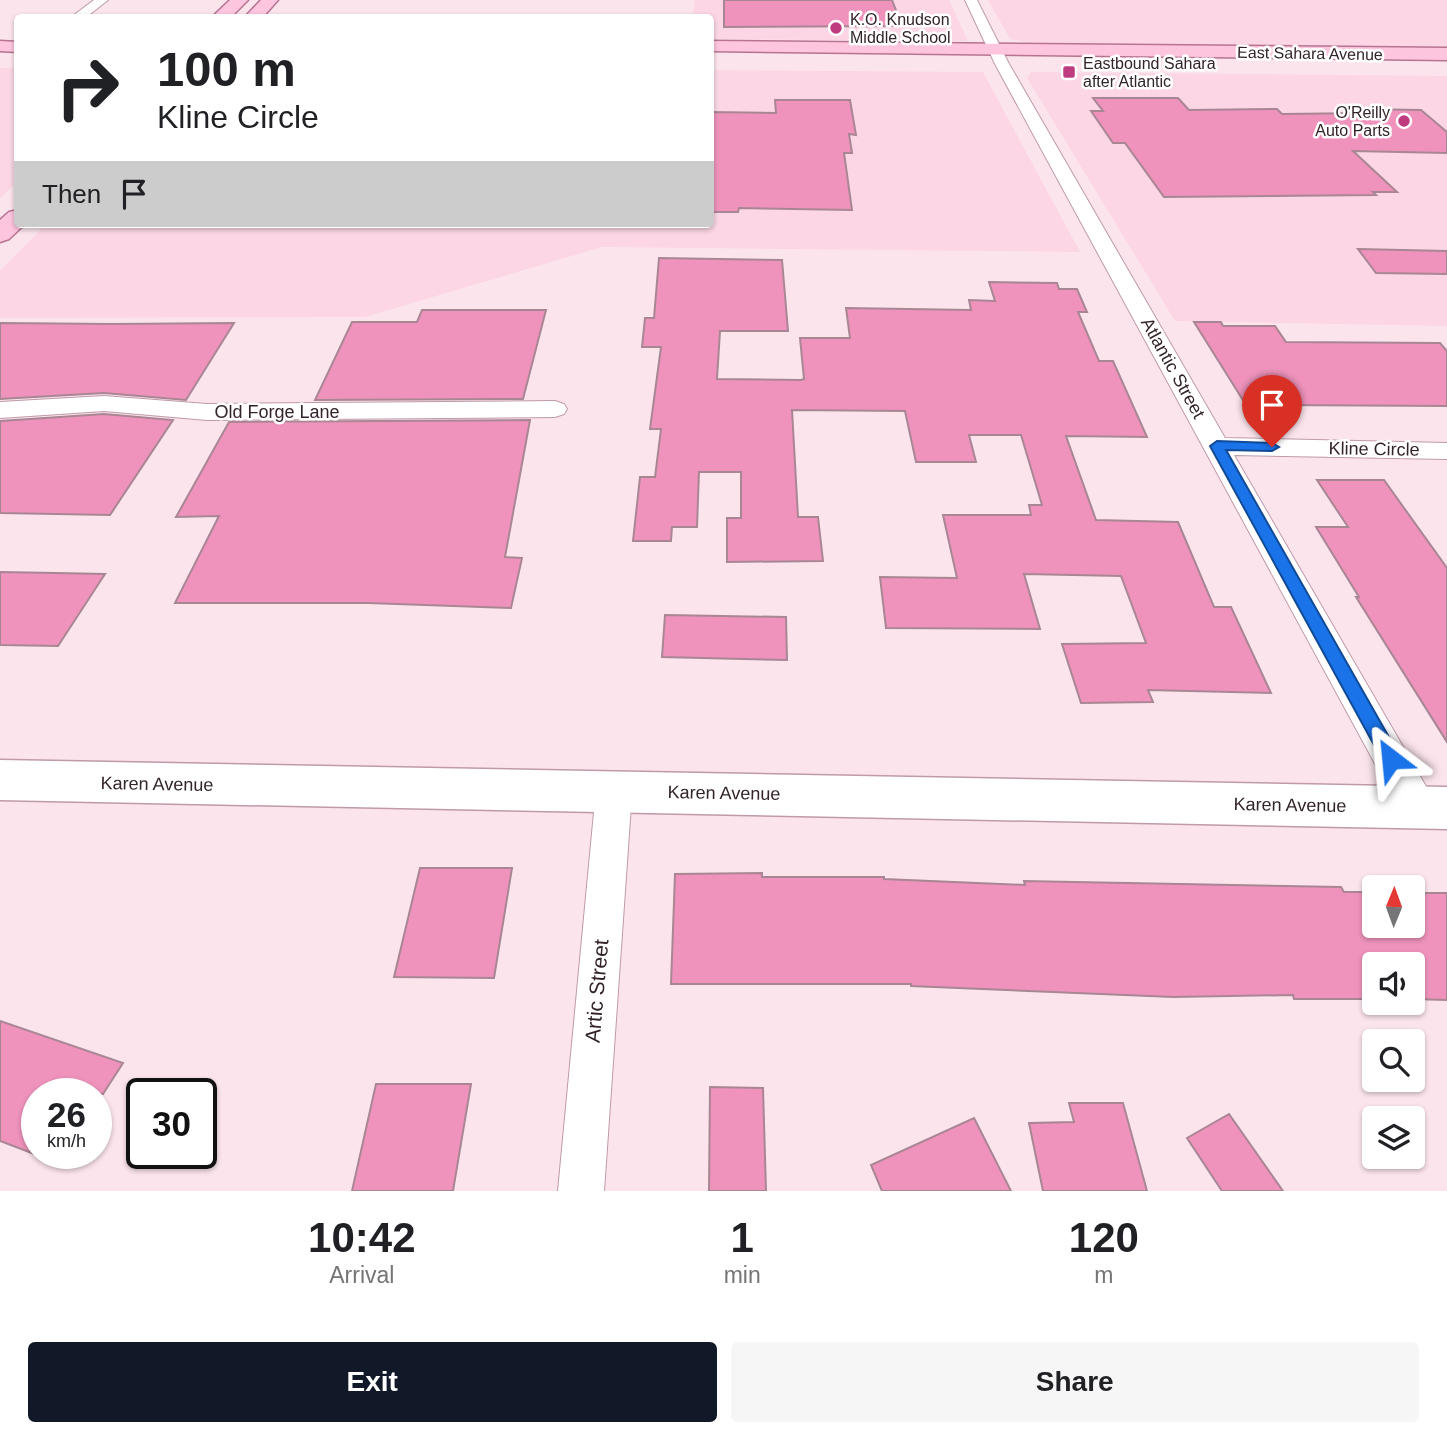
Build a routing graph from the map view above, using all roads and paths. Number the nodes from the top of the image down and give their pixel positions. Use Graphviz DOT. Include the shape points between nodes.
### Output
graph roads {
  1 [pos="102,0"];
  2 [pos="240,0"];
  3 [pos="270,0"];
  4 [pos="971,0"];
  5 [pos="82,14"];
  6 [pos="224,14"];
  7 [pos="256,14"];
  8 [pos="714,46"];
  9 [pos="1447,54"];
  10 [pos="999,57"];
  11 [pos="714,61"];
  12 [pos="1424,62"];
  13 [pos="1447,69"];
  14 [pos="14,222"];
  15 [pos="0,234"];
  16 [pos="555,409"];
  17 [pos="0,410"];
  18 [pos="1217,446"];
  19 [pos="1447,451"];
  20 [pos="0,780"];
  21 [pos="614,791"];
  22 [pos="1433,808"];
  23 [pos="580,1191"];
  1 -- 5 [label="street"];
  2 -- 6 [label="main road"];
  3 -- 7 [label="main road"];
  4 -- 10 [label="street, Atlantic Street"];
  8 -- 10 [label="main road, East Sahara Avenue"];
  9 -- 12 [label="main road, East Sahara Avenue"];
  10 -- 11 [label="main road, East Sahara Avenue"];
  10 -- 12 [label="main road, East Sahara Avenue"];
  10 -- 18 [label="street, Atlantic Street"];
  12 -- 13 [label="main road, East Sahara Avenue"];
  14 -- 15 [label="main road"];
  16 -- 17 [label="street, Old Forge Lane" via="207,412 157,405 44,404"];
  18 -- 19 [label="street, Kline Circle"];
  18 -- 22 [label="street, Atlantic Street"];
  20 -- 21 [label="street, Karen Avenue"];
  21 -- 22 [label="street, Karen Avenue"];
  21 -- 23 [label="street, Artic Street"];
}
